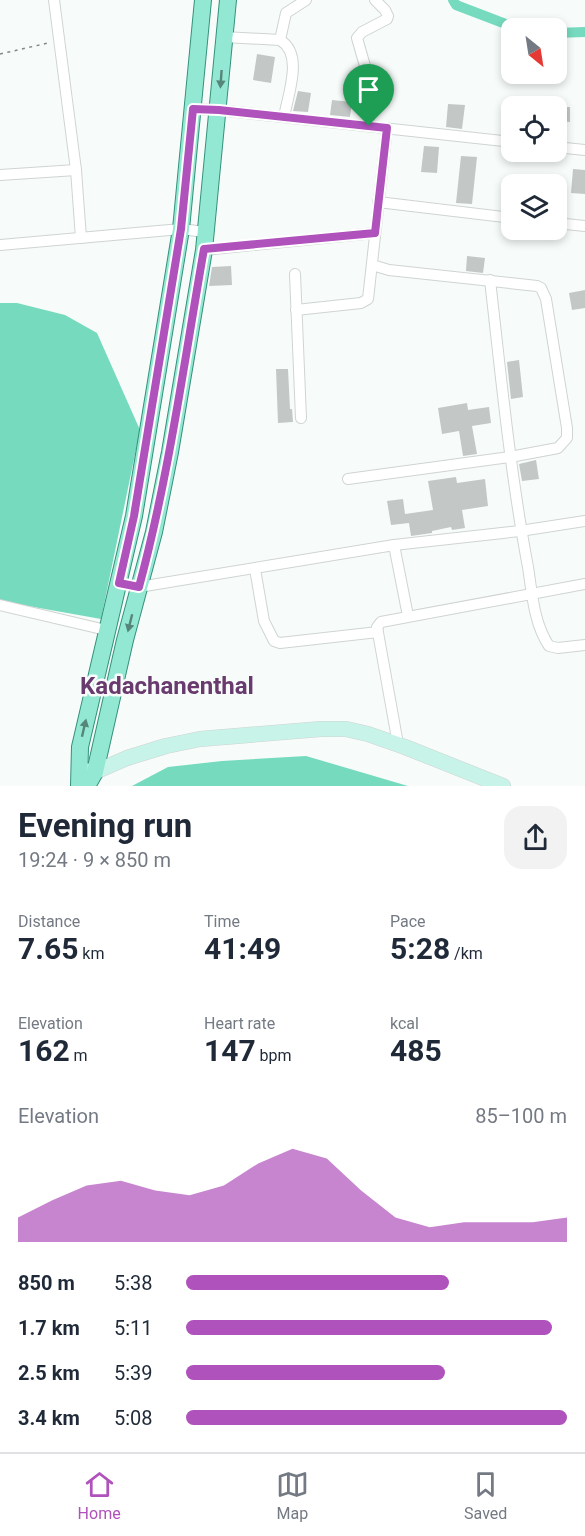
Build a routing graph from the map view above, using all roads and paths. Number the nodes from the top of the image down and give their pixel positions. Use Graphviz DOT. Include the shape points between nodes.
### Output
graph roads {
  1 [pos="54,0"];
  2 [pos="203,0"];
  3 [pos="228,0"];
  4 [pos="306,0"];
  5 [pos="375,0"];
  6 [pos="224,37"];
  7 [pos="60,40"];
  8 [pos="280,40"];
  9 [pos="0,54"];
  10 [pos="193,109"];
  11 [pos="219,110"];
  12 [pos="284,117"];
  13 [pos="369,126"];
  14 [pos="387,128"];
  15 [pos="501,141"];
  16 [pos="567,148"];
  17 [pos="585,150"];
  18 [pos="76,170"];
  19 [pos="0,175"];
  20 [pos="378,202"];
  21 [pos="501,217"];
  22 [pos="567,224"];
  23 [pos="585,226"];
  24 [pos="181,229"];
  25 [pos="205,232"];
  26 [pos="375,233"];
  27 [pos="81,238"];
  28 [pos="0,245"];
  29 [pos="204,249"];
  30 [pos="372,265"];
  31 [pos="295,274"];
  32 [pos="490,280"];
  33 [pos="296,310"];
  34 [pos="301,418"];
  35 [pos="510,457"];
  36 [pos="348,479"];
  37 [pos="585,520"];
  38 [pos="520,531"];
  39 [pos="394,545"];
  40 [pos="255,569"];
  41 [pos="119,583"];
  42 [pos="585,584"];
  43 [pos="139,587"];
  44 [pos="533,593"];
  45 [pos="0,605"];
  46 [pos="408,616"];
  47 [pos="106,630"];
  48 [pos="378,632"];
  49 [pos="585,645"];
  50 [pos="398,744"];
  51 [pos="85,779"];
  52 [pos="502,786"];
  1 -- 7 [label="street"];
  2 -- 10 [label="main road"];
  3 -- 6 [label="main road"];
  4 -- 8 [label="street" via="286,13"];
  5 -- 13 [label="street" via="385,10 387,19 357,38 367,73"];
  6 -- 8 [label="street"];
  6 -- 11 [label="main road, one-way"];
  7 -- 9 [label="path"];
  7 -- 18 [label="street"];
  8 -- 12 [label="street" via="287,44 294,61"];
  10 -- 11 [label="street"];
  10 -- 24 [label="main road"];
  11 -- 12 [label="street"];
  11 -- 25 [label="main road"];
  12 -- 13 [label="street"];
  13 -- 14 [label="street"];
  14 -- 15 [label="street"];
  14 -- 20 [label="street"];
  16 -- 17 [label="street"];
  18 -- 19 [label="street"];
  18 -- 27 [label="street"];
  20 -- 21 [label="street"];
  20 -- 26 [label="street"];
  22 -- 23 [label="street"];
  24 -- 25 [label="street"];
  24 -- 27 [label="street"];
  24 -- 41 [label="main road" via="134,516"];
  25 -- 29 [label="main road"];
  26 -- 29 [label="street"];
  26 -- 30 [label="street"];
  27 -- 28 [label="street"];
  29 -- 43 [label="main road" via="170,452"];
  30 -- 32 [label="street"];
  30 -- 33 [label="street" via="370,296 366,301"];
  31 -- 33 [label="street"];
  32 -- 35 [label="street"];
  32 -- 35 [label="street" via="537,286 544,293 567,428 567,438 558,448"];
  33 -- 34 [label="street"];
  35 -- 36 [label="street"];
  35 -- 38 [label="street"];
  37 -- 38 [label="street"];
  38 -- 39 [label="street"];
  38 -- 44 [label="street"];
  39 -- 40 [label="street"];
  39 -- 46 [label="street"];
  40 -- 43 [label="street"];
  40 -- 48 [label="street" via="264,621 274,641"];
  41 -- 43 [label="street"];
  41 -- 47 [label="main road"];
  42 -- 44 [label="street"];
  43 -- 51 [label="main road, one-way"];
  44 -- 46 [label="street"];
  44 -- 49 [label="street" via="537,620 549,646"];
  45 -- 47 [label="street"];
  46 -- 48 [label="street" via="381,622"];
  51 -- 47 [label="main road, one-way" via="80,747"];
  48 -- 50 [label="street"];
  50 -- 51 [label="main road" via="346,729 200,739 127,758"];
  50 -- 52 [label="main road"];
}
